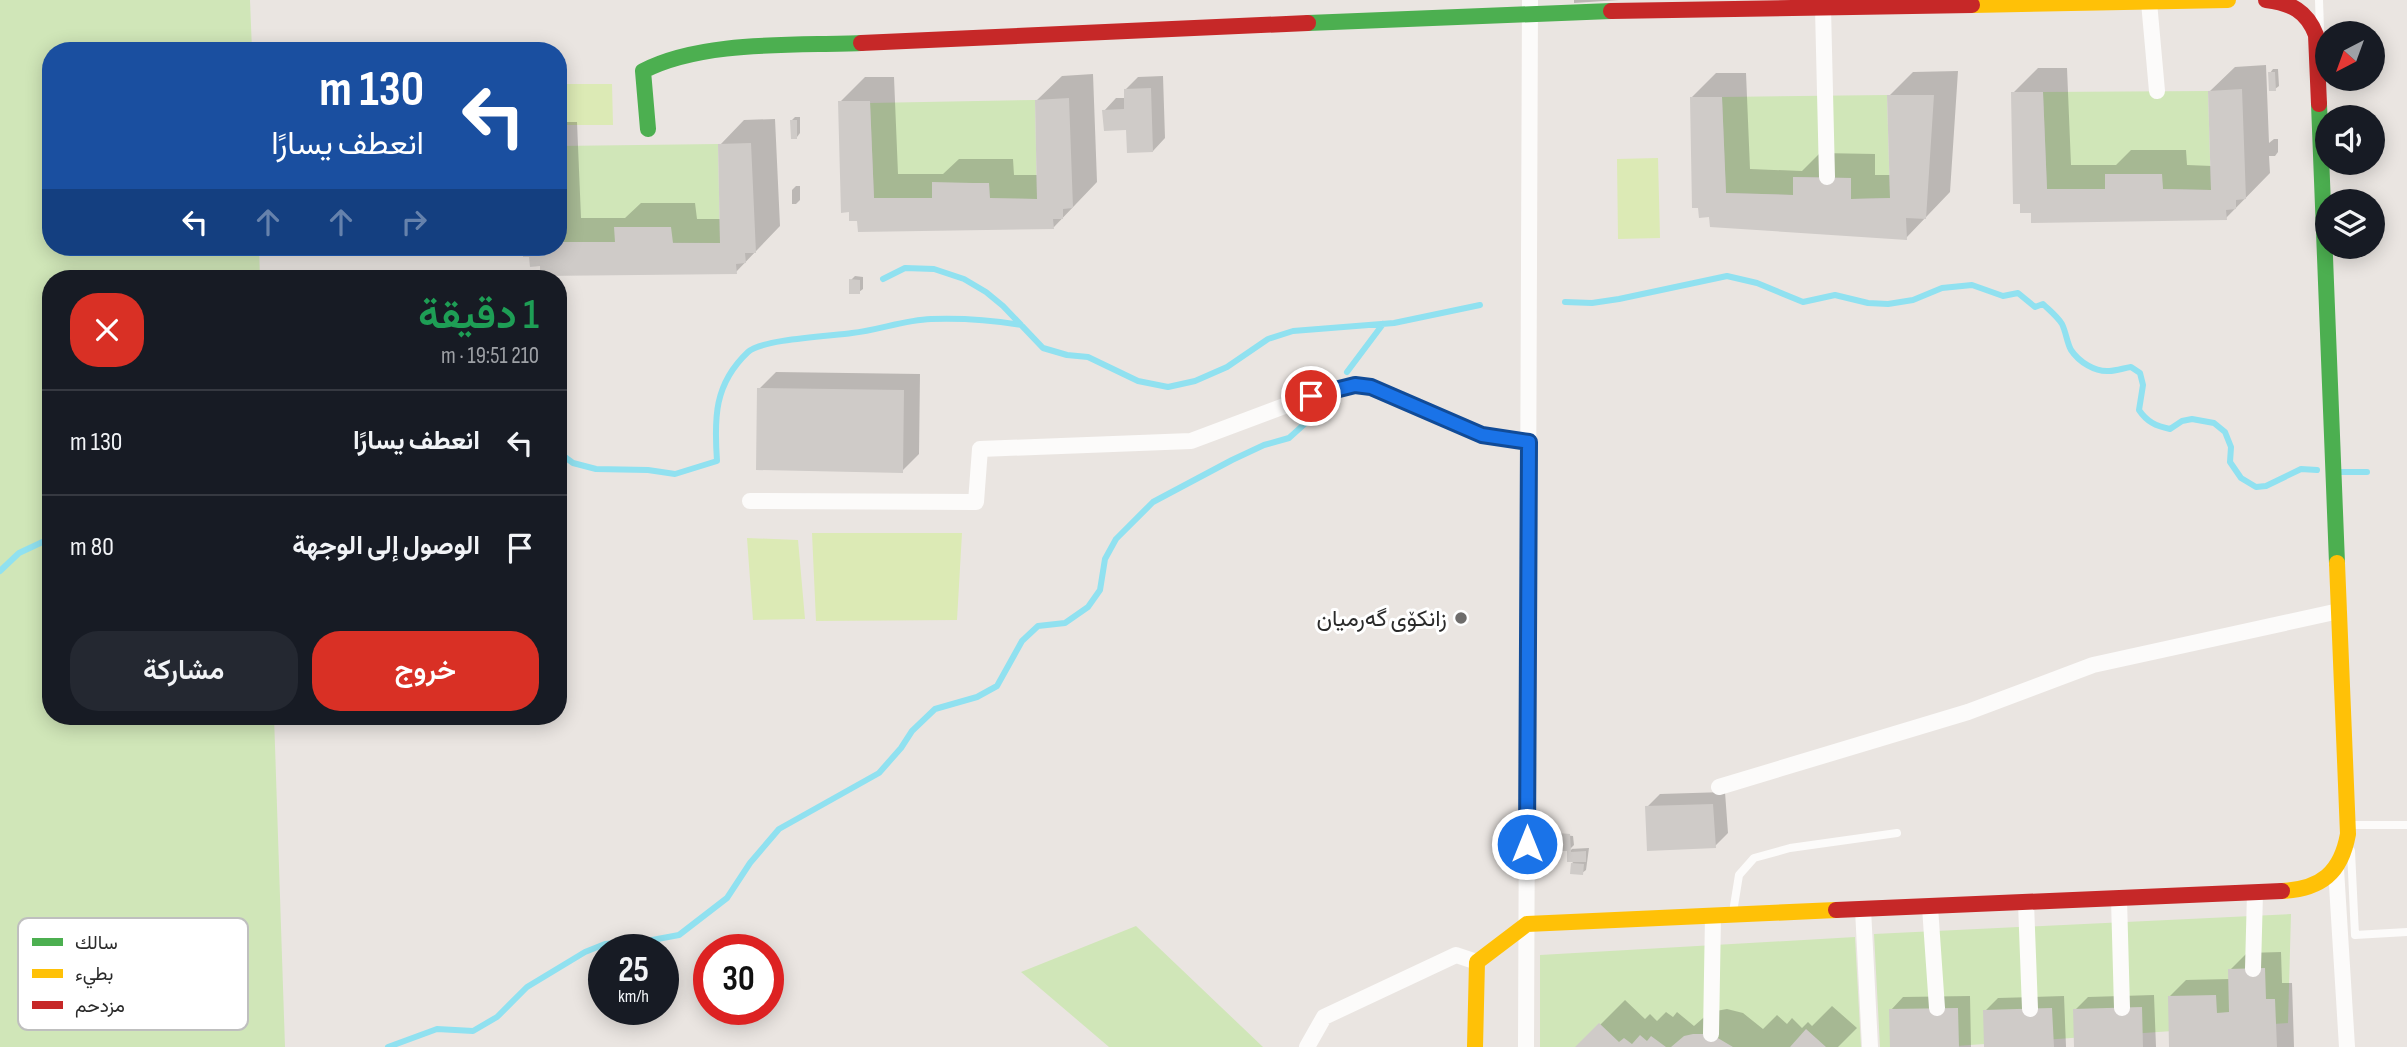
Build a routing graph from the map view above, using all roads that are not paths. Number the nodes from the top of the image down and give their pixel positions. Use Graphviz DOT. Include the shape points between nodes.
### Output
graph roads {
  1 [pos="1470,0"];
  2 [pos="2228,0"];
  3 [pos="2266,0"];
  4 [pos="2319,0"];
  5 [pos="2285,1"];
  6 [pos="2149,2"];
  7 [pos="1530,7"];
  8 [pos="1823,8"];
  9 [pos="1469,17"];
  10 [pos="2157,91"];
  11 [pos="648,130"];
  12 [pos="1828,177"];
  13 [pos="2327,189"];
  14 [pos="2328,259"];
  15 [pos="1529,442"];
  16 [pos="750,500"];
  17 [pos="2339,611"];
  18 [pos="1719,787"];
  19 [pos="2350,825"];
  20 [pos="2407,825"];
  21 [pos="1897,833"];
  22 [pos="2336,869"];
  23 [pos="2255,893"];
  24 [pos="2119,899"];
  25 [pos="2026,902"];
  26 [pos="1930,907"];
  27 [pos="1863,909"];
  28 [pos="1732,915"];
  29 [pos="1713,916"];
  30 [pos="1527,924"];
  31 [pos="2407,932"];
  32 [pos="1477,962"];
  33 [pos="2253,969"];
  34 [pos="1937,1008"];
  35 [pos="2122,1008"];
  36 [pos="2031,1009"];
  37 [pos="1711,1034"];
  38 [pos="1307,1047"];
  39 [pos="1475,1047"];
  40 [pos="1526,1047"];
  41 [pos="1870,1047"];
  42 [pos="2347,1047"];
  1 -- 9 [label="street"];
  2 -- 6 [label="street"];
  3 -- 5 [label="street"];
  4 -- 13 [label="lane"];
  5 -- 17 [label="street" via="2305,13 2316,34"];
  6 -- 8 [label="street"];
  6 -- 10 [label="street"];
  7 -- 8 [label="street"];
  7 -- 9 [label="street"];
  7 -- 15 [label="street"];
  8 -- 12 [label="street"];
  9 -- 11 [label="street" via="701,51 643,71"];
  14 -- 19 [label="lane"];
  15 -- 16 [label="street" via="1482,435 1371,387 1355,385 1311,396 1191,441 981,449 976,502"];
  15 -- 30 [label="street"];
  17 -- 18 [label="street" via="2093,665 1968,712"];
  17 -- 22 [label="street" via="2348,834"];
  19 -- 20 [label="lane"];
  19 -- 31 [label="lane" via="2355,934"];
  21 -- 28 [label="lane" via="1790,848 1754,858 1739,875"];
  22 -- 23 [label="street" via="2304,890"];
  22 -- 42 [label="street"];
  23 -- 24 [label="street"];
  23 -- 33 [label="street"];
  24 -- 25 [label="street"];
  24 -- 35 [label="street"];
  25 -- 26 [label="street"];
  25 -- 36 [label="street"];
  26 -- 27 [label="street"];
  26 -- 34 [label="street"];
  27 -- 28 [label="street"];
  27 -- 41 [label="street"];
  28 -- 29 [label="street"];
  29 -- 30 [label="street"];
  29 -- 37 [label="street"];
  30 -- 32 [label="street"];
  30 -- 40 [label="street"];
  32 -- 38 [label="street" via="1456,956 1324,1017"];
  32 -- 39 [label="street"];
}
